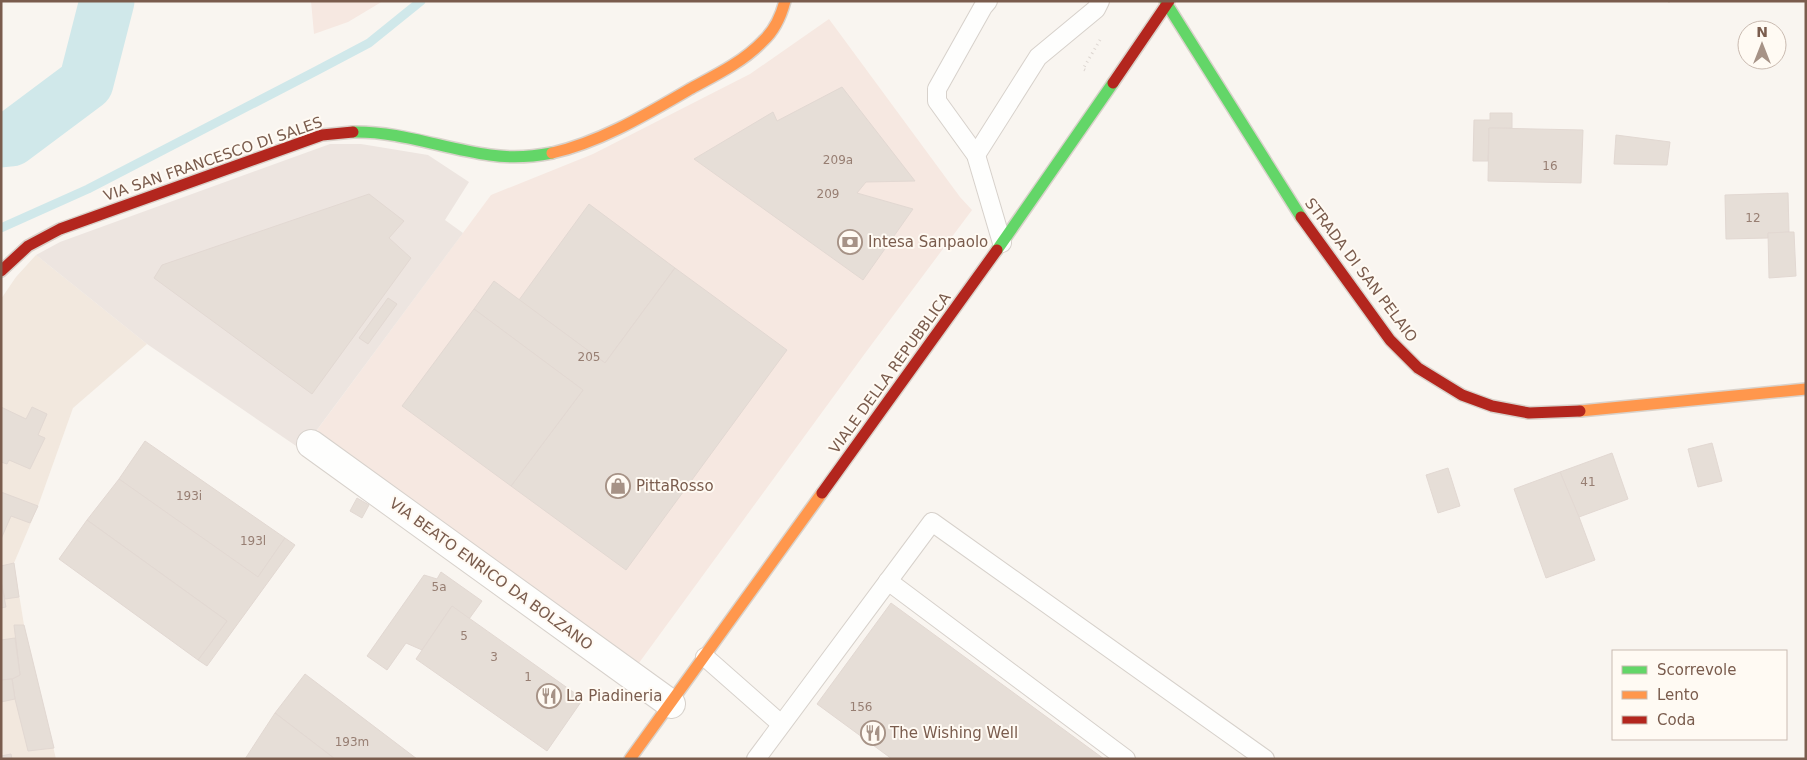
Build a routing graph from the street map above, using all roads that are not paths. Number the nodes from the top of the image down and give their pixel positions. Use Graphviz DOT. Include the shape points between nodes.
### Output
graph roads {
  1 [pos="785,1"];
  2 [pos="988,1"];
  3 [pos="1100,1"];
  4 [pos="1167,2"];
  5 [pos="976,155"];
  6 [pos="1002,243"];
  7 [pos="1,271"];
  8 [pos="1806,389"];
  9 [pos="311,444"];
  10 [pos="888,581"];
  11 [pos="705,656"];
  12 [pos="671,704"];
  13 [pos="781,724"];
  14 [pos="630,759"];
  15 [pos="756,759"];
  16 [pos="1126,759"];
  17 [pos="1265,759"];
  1 -- 7 [label="street, VIA SAN FRANCESCO DI SALES" via="774,28 736,63 632,122 571,147 545,154 496,156 391,136 353,132 322,135 60,230 28,246"];
  2 -- 5 [label="lane" via="937,89 937,101"];
  3 -- 5 [label="lane" via="1096,9 1038,57"];
  4 -- 6 [label="street, VIALE DELLA REPUBBLICA"];
  4 -- 8 [label="street, STRADA DI SAN PELAIO" via="1312,234 1390,340 1418,368 1462,395 1492,406 1529,413 1626,408"];
  5 -- 6 [label="lane"];
  6 -- 11 [label="street, VIALE DELLA REPUBBLICA"];
  9 -- 12 [label="street, VIA BEATO ENRICO DA BOLZANO"];
  10 -- 13 [label="lane"];
  10 -- 16 [label="lane"];
  10 -- 17 [label="lane" via="932,522"];
  11 -- 12 [label="street, VIALE DELLA REPUBBLICA"];
  11 -- 13 [label="lane"];
  12 -- 14 [label="street, VIALE DELLA REPUBBLICA"];
  13 -- 15 [label="lane"];
}
